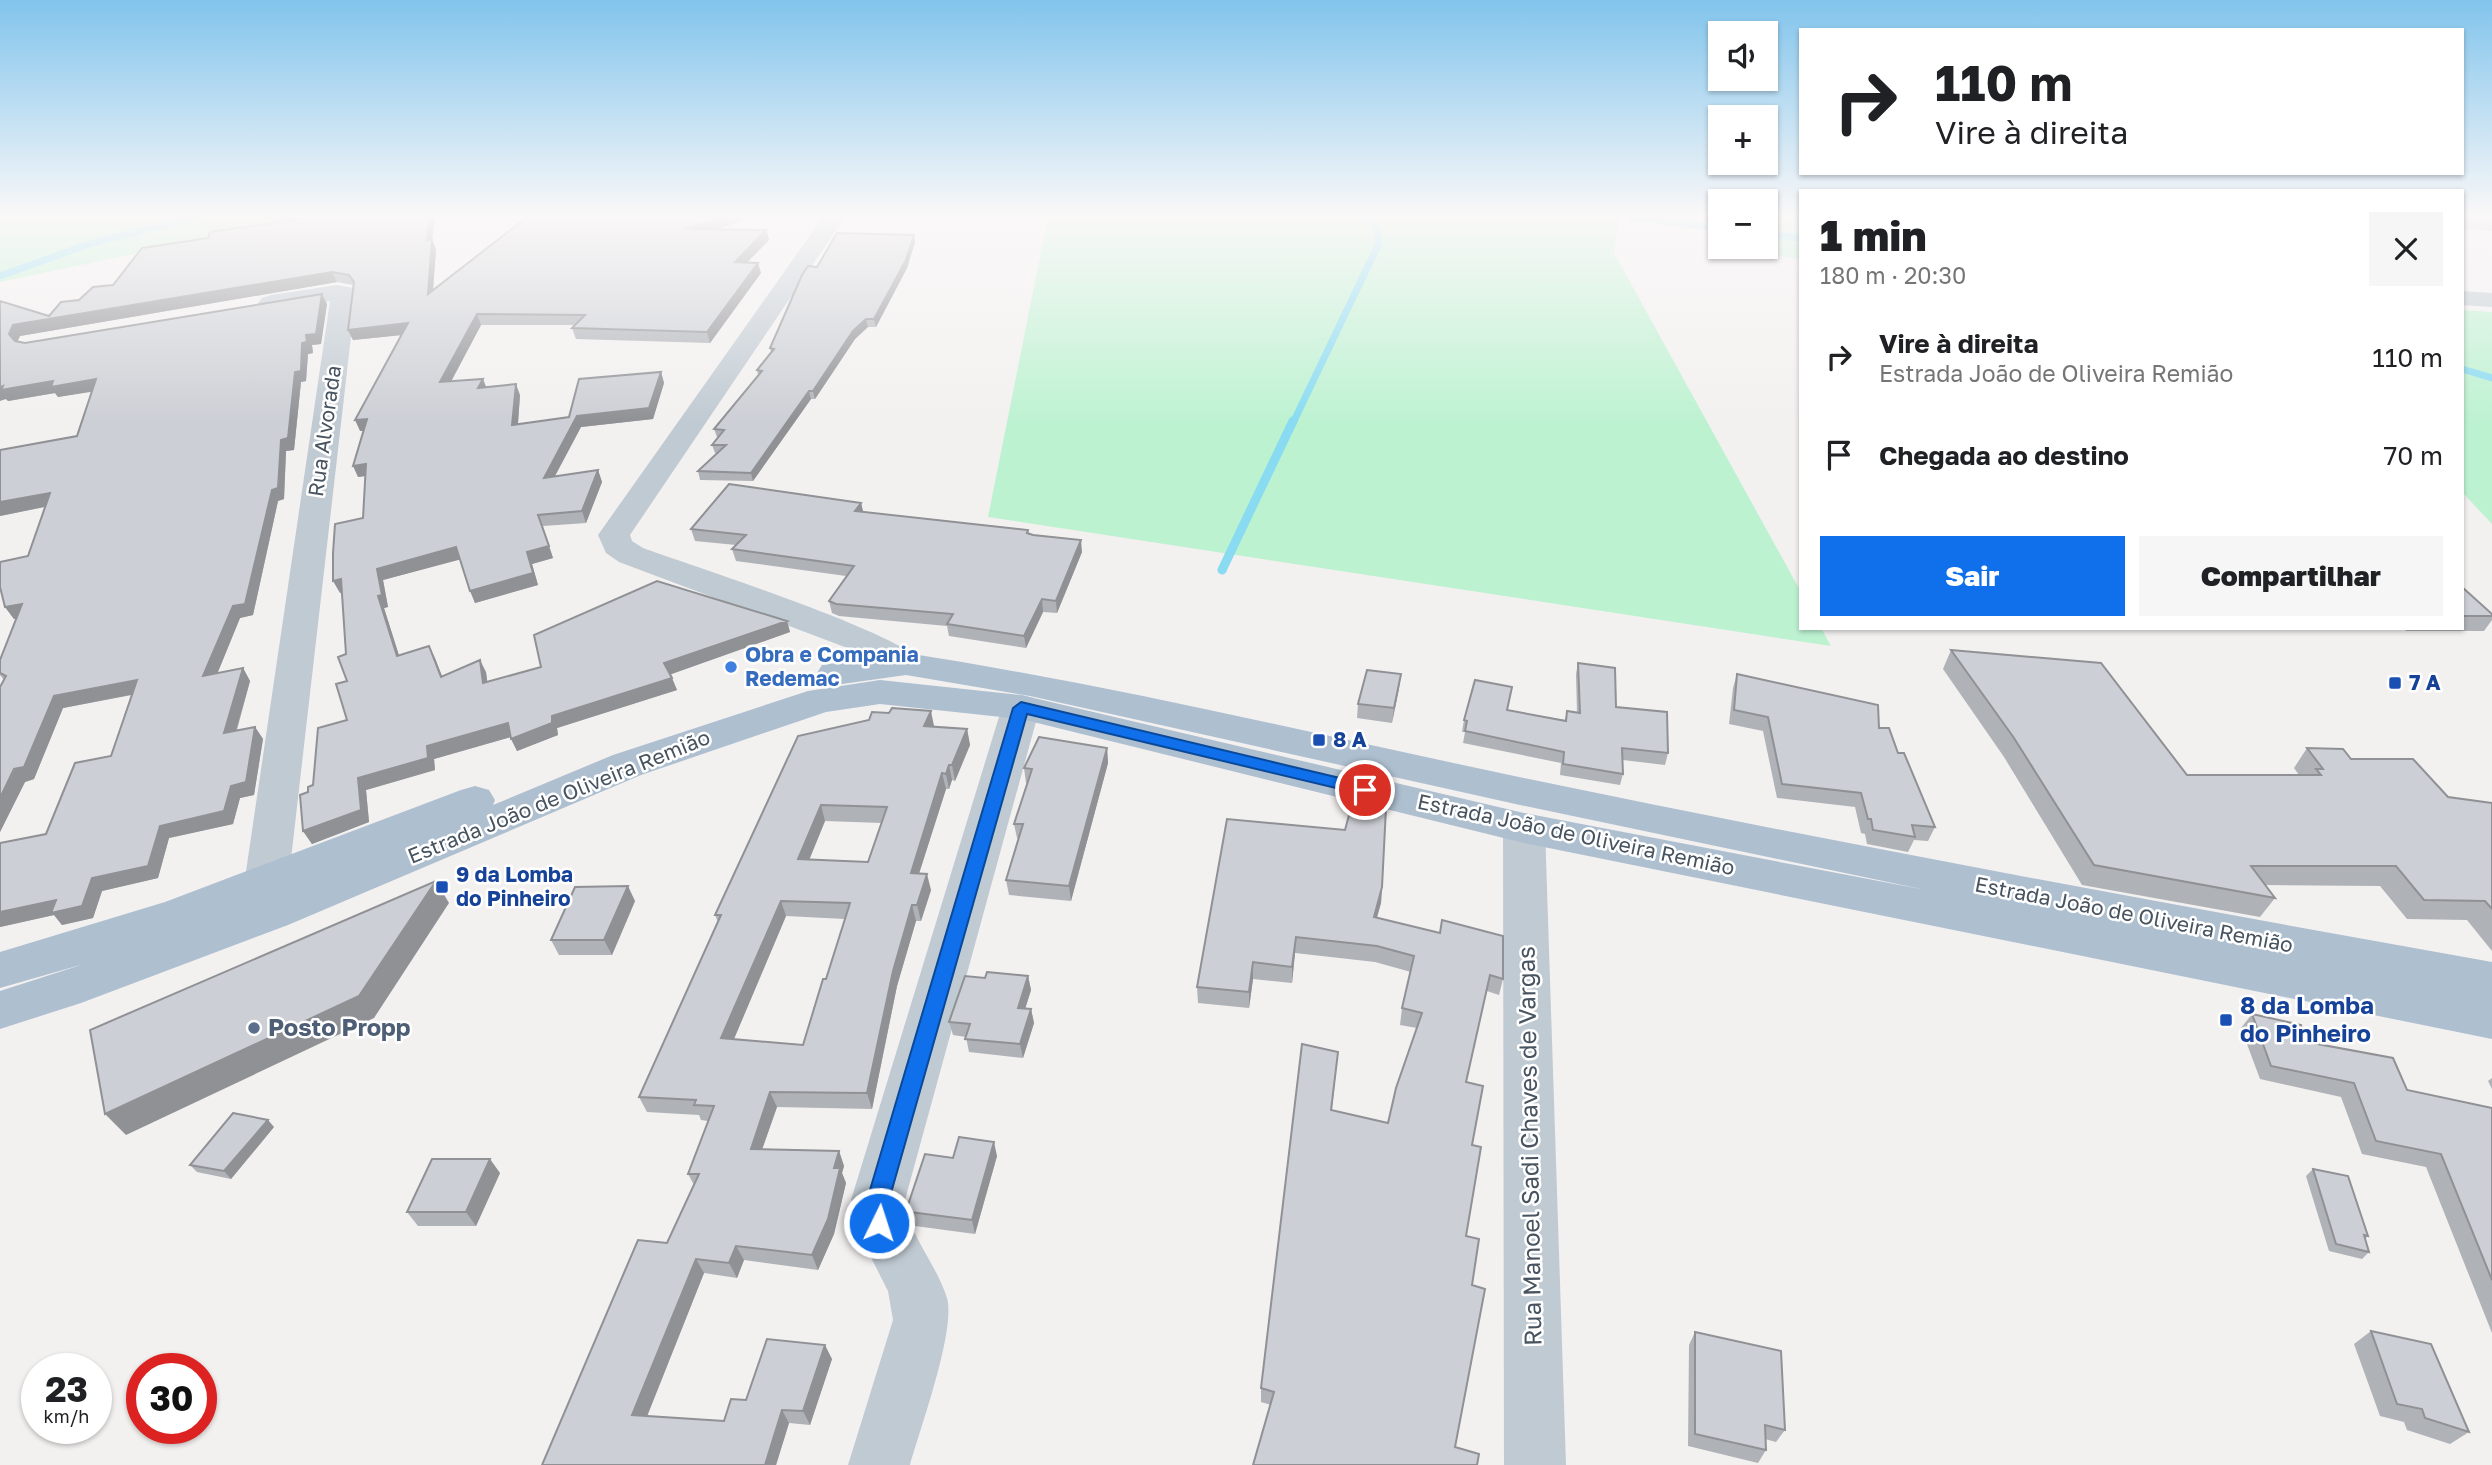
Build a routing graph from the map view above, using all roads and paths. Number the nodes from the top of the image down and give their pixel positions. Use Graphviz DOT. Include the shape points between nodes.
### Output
graph roads {
  1 [pos="787,285"];
  2 [pos="2464,298"];
  3 [pos="2492,300"];
  4 [pos="244,307"];
  5 [pos="906,664"];
  6 [pos="1021,708"];
  7 [pos="1524,828"];
  8 [pos="266,885"];
  9 [pos="0,970"];
  10 [pos="2492,981"];
  11 [pos="0,1010"];
  12 [pos="2492,1019"];
  13 [pos="879,1465"];
  14 [pos="1535,1465"];
  1 -- 5 [label="street" via="614,535 618,546 631,555 863,640"];
  2 -- 3 [label="street"];
  4 -- 8 [label="street, Rua Alvorada" via="344,293"];
  5 -- 8 [label="main road, Estrada João de Oliveira Remião" via="846,670 777,688 612,745"];
  5 -- 10 [label="main road, Estrada João de Oliveira Remião" via="1030,684 2036,897"];
  6 -- 7 [label="main road, Estrada João de Oliveira Remião"];
  6 -- 11 [label="main road, Estrada João de Oliveira Remião" via="880,692 821,700 627,765 272,914"];
  6 -- 13 [label="street" via="878,1200 879,1223 922,1302 922,1320"];
  7 -- 12 [label="main road, Estrada João de Oliveira Remião"];
  7 -- 14 [label="street, Rua Manoel Sadi Chaves de Vargas"];
  8 -- 9 [label="main road, Estrada João de Oliveira Remião" via="64,954"];
}
